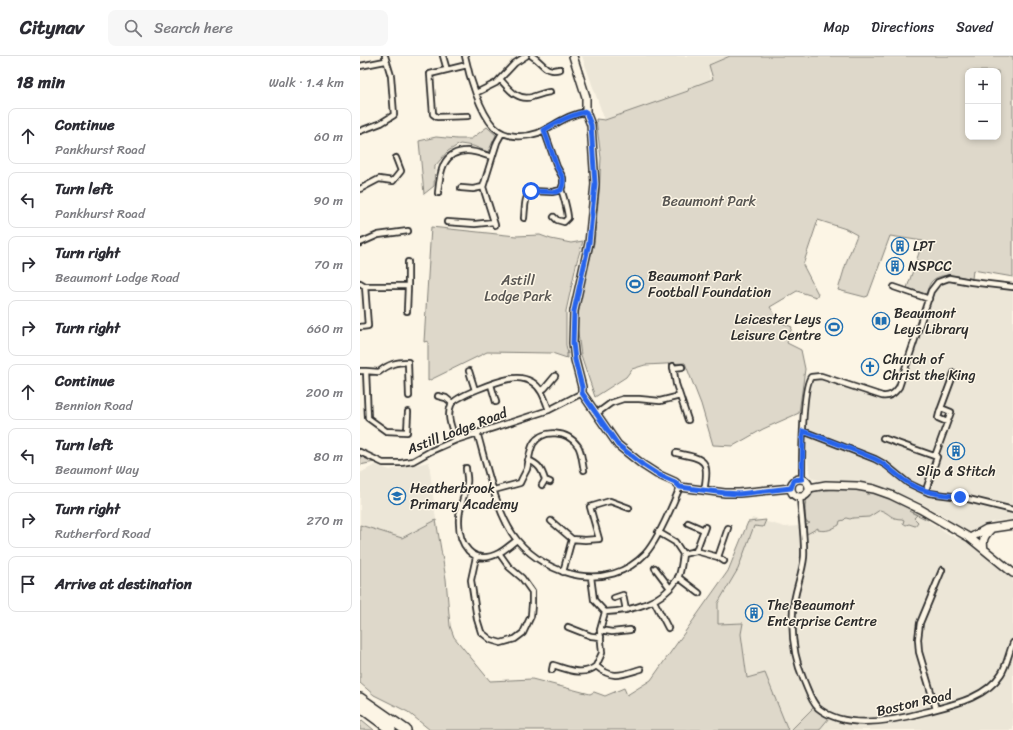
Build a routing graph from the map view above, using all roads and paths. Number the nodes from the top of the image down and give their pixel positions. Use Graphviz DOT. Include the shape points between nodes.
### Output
graph roads {
  1 [pos="443,56"];
  2 [pos="465,56"];
  3 [pos="526,56"];
  4 [pos="532,56"];
  5 [pos="573,56"];
  6 [pos="385,58"];
  7 [pos="467,65"];
  8 [pos="360,66"];
  9 [pos="560,69"];
  10 [pos="447,70"];
  11 [pos="500,79"];
  12 [pos="550,92"];
  13 [pos="476,93"];
  14 [pos="586,112"];
  15 [pos="468,116"];
  16 [pos="544,130"];
  17 [pos="360,131"];
  18 [pos="502,133"];
  19 [pos="492,157"];
  20 [pos="396,158"];
  21 [pos="483,187"];
  22 [pos="461,188"];
  23 [pos="360,189"];
  24 [pos="561,190"];
  25 [pos="438,193"];
  26 [pos="554,217"];
  27 [pos="524,218"];
  28 [pos="447,222"];
  29 [pos="408,231"];
  30 [pos="360,243"];
  31 [pos="408,262"];
  32 [pos="360,283"];
  33 [pos="365,286"];
  34 [pos="408,286"];
  35 [pos="894,287"];
  36 [pos="1013,287"];
  37 [pos="929,298"];
  38 [pos="408,311"];
  39 [pos="360,327"];
  40 [pos="682,367"];
  41 [pos="360,371"];
  42 [pos="366,371"];
  43 [pos="469,371"];
  44 [pos="954,373"];
  45 [pos="555,376"];
  46 [pos="491,385"];
  47 [pos="475,390"];
  48 [pos="541,391"];
  49 [pos="582,393"];
  50 [pos="410,396"];
  51 [pos="438,396"];
  52 [pos="680,396"];
  53 [pos="496,402"];
  54 [pos="452,403"];
  55 [pos="549,410"];
  56 [pos="940,410"];
  57 [pos="408,412"];
  58 [pos="596,414"];
  59 [pos="688,420"];
  60 [pos="947,422"];
  61 [pos="803,431"];
  62 [pos="477,432"];
  63 [pos="883,438"];
  64 [pos="456,440"];
  65 [pos="360,452"];
  66 [pos="676,453"];
  67 [pos="935,456"];
  68 [pos="528,460"];
  69 [pos="466,468"];
  70 [pos="584,470"];
  71 [pos="802,479"];
  72 [pos="546,482"];
  73 [pos="680,487"];
  74 [pos="927,487"];
  75 [pos="791,488"];
  76 [pos="809,488"];
  77 [pos="494,490"];
  78 [pos="704,491"];
  79 [pos="800,497"];
  80 [pos="584,504"];
  81 [pos="590,507"];
  82 [pos="629,508"];
  83 [pos="1013,510"];
  84 [pos="551,522"];
  85 [pos="688,523"];
  86 [pos="1013,525"];
  87 [pos="728,528"];
  88 [pos="992,528"];
  89 [pos="658,532"];
  90 [pos="970,538"];
  91 [pos="572,539"];
  92 [pos="517,540"];
  93 [pos="984,550"];
  94 [pos="696,552"];
  95 [pos="499,553"];
  96 [pos="683,554"];
  97 [pos="476,557"];
  98 [pos="718,557"];
  99 [pos="724,561"];
  100 [pos="655,568"];
  101 [pos="942,570"];
  102 [pos="563,572"];
  103 [pos="1013,573"];
  104 [pos="591,577"];
  105 [pos="678,577"];
  106 [pos="670,588"];
  107 [pos="699,593"];
  108 [pos="614,598"];
  109 [pos="654,600"];
  110 [pos="626,610"];
  111 [pos="605,612"];
  112 [pos="568,627"];
  113 [pos="668,628"];
  114 [pos="600,630"];
  115 [pos="630,630"];
  116 [pos="601,637"];
  117 [pos="1013,643"];
  118 [pos="596,666"];
  119 [pos="641,669"];
  120 [pos="552,670"];
  121 [pos="360,698"];
  122 [pos="360,707"];
  123 [pos="936,709"];
  124 [pos="391,730"];
  125 [pos="406,730"];
  1 -- 10 [label="street"];
  2 -- 7 [label="street"];
  3 -- 11 [label="street" via="515,62"];
  4 -- 9 [label="street" via="546,69"];
  5 -- 14 [label="street" via="586,97"];
  6 -- 8 [label="street"];
  6 -- 17 [label="street" via="391,76 394,115"];
  7 -- 10 [label="street"];
  7 -- 13 [label="street"];
  10 -- 15 [label="street" via="430,74 433,114 437,117"];
  11 -- 12 [label="street" via="521,98"];
  11 -- 13 [label="street"];
  13 -- 18 [label="street" via="492,124"];
  14 -- 16 [label="street" via="565,118"];
  14 -- 49 [label="street" via="591,125 595,184 589,243 574,318 573,343"];
  16 -- 18 [label="street" via="526,136"];
  16 -- 24 [label="street" via="563,178"];
  18 -- 19 [label="street"];
  19 -- 21 [label="street"];
  19 -- 25 [label="street" via="468,151 455,153 444,162"];
  20 -- 23 [label="street" via="401,171 392,181 379,179"];
  21 -- 22 [label="street"];
  21 -- 28 [label="street" via="495,224"];
  24 -- 26 [label="street" via="568,218 564,222"];
  24 -- 27 [label="street" via="529,192"];
  29 -- 30 [label="street" via="378,235"];
  31 -- 34 [label="street"];
  32 -- 33 [label="street"];
  33 -- 34 [label="street"];
  33 -- 39 [label="street" via="368,326"];
  34 -- 38 [label="street"];
  35 -- 37 [label="street"];
  36 -- 37 [label="street" via="949,278 933,287"];
  37 -- 61 [label="street" via="899,387 894,394 882,396 814,376 808,384"];
  40 -- 52 [label="street" via="673,367"];
  41 -- 42 [label="street"];
  42 -- 50 [label="street" via="378,372 392,363 408,362"];
  42 -- 57 [label="street" via="368,418 386,431 407,432"];
  43 -- 47 [label="street"];
  44 -- 60 [label="street" via="941,408 951,412"];
  45 -- 48 [label="street"];
  46 -- 47 [label="street"];
  46 -- 48 [label="street" via="509,379 523,378"];
  46 -- 53 [label="street"];
  47 -- 54 [label="street"];
  48 -- 55 [label="street"];
  49 -- 55 [label="street, Astill Lodge Road"];
  49 -- 58 [label="street"];
  51 -- 54 [label="street"];
  52 -- 58 [label="street" via="660,401 639,398 618,400"];
  52 -- 59 [label="street"];
  54 -- 64 [label="street" via="449,420"];
  55 -- 62 [label="street, Astill Lodge Road"];
  56 -- 60 [label="street" via="938,418"];
  58 -- 73 [label="street" via="618,445 643,465"];
  60 -- 67 [label="street"];
  61 -- 71 [label="street"];
  61 -- 83 [label="street" via="875,459 908,483 929,493 960,497"];
  62 -- 64 [label="street, Astill Lodge Road"];
  62 -- 77 [label="street"];
  63 -- 67 [label="street"];
  64 -- 65 [label="street, Astill Lodge Road" via="419,458 402,463 383,464"];
  66 -- 78 [label="street" via="698,458 705,463 707,471"];
  67 -- 74 [label="street" via="937,457"];
  68 -- 70 [label="street" via="533,443 539,437 557,433 566,435 578,446"];
  68 -- 72 [label="street" via="541,468"];
  68 -- 77 [label="street" via="520,483"];
  69 -- 97 [label="street" via="468,482 458,518 459,529 468,551"];
  71 -- 75 [label="street" via="794,480"];
  71 -- 76 [label="street" via="807,482"];
  73 -- 78 [label="street"];
  73 -- 89 [label="street"];
  75 -- 78 [label="street" via="739,494"];
  75 -- 79 [label="street" via="792,493"];
  76 -- 79 [label="street" via="807,493"];
  76 -- 90 [label="street" via="841,485 874,489 906,501"];
  77 -- 92 [label="street" via="503,517"];
  79 -- 123 [label="street, Boston Road" via="804,555 802,574 795,594 793,645 797,665 815,704 834,718 856,724 896,720"];
  80 -- 81 [label="street"];
  81 -- 82 [label="street" via="610,501"];
  81 -- 91 [label="street" via="599,538"];
  84 -- 91 [label="street"];
  85 -- 94 [label="street" via="704,528"];
  86 -- 88 [label="street"];
  87 -- 98 [label="street"];
  88 -- 90 [label="street"];
  88 -- 93 [label="street" via="982,541"];
  89 -- 96 [label="street" via="675,542"];
  89 -- 104 [label="street" via="645,554 630,565 614,573"];
  90 -- 93 [label="street"];
  91 -- 102 [label="street"];
  92 -- 95 [label="street"];
  92 -- 102 [label="street" via="534,557"];
  93 -- 103 [label="street"];
  94 -- 96 [label="street"];
  94 -- 98 [label="street"];
  95 -- 97 [label="street"];
  95 -- 97 [label="street" via="532,592 531,616 522,633 501,643 491,640 481,632 476,619 471,580"];
  96 -- 105 [label="street"];
  98 -- 99 [label="street"];
  100 -- 106 [label="street"];
  101 -- 123 [label="street" via="920,623 918,639 919,652"];
  102 -- 104 [label="street"];
  104 -- 111 [label="street" via="594,600"];
  105 -- 106 [label="street"];
  105 -- 107 [label="street"];
  106 -- 109 [label="street"];
  108 -- 110 [label="street" via="623,596"];
  109 -- 110 [label="street"];
  109 -- 113 [label="street"];
  110 -- 111 [label="street"];
  111 -- 114 [label="street"];
  112 -- 116 [label="street"];
  114 -- 115 [label="street"];
  114 -- 116 [label="street"];
  116 -- 118 [label="street" via="602,653"];
  117 -- 123 [label="street, Boston Road" via="1001,673 991,685 963,702"];
  118 -- 119 [label="street" via="616,676"];
  118 -- 120 [label="street" via="587,671 577,672 553,665"];
  121 -- 125 [label="highway"];
  122 -- 124 [label="highway"];
}
